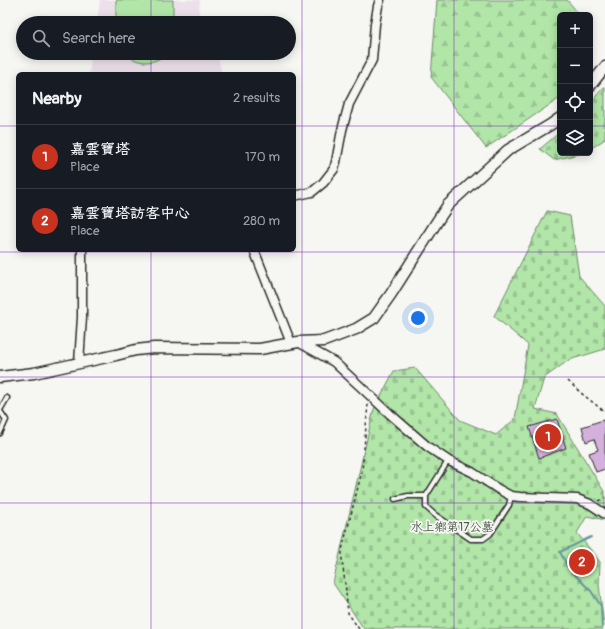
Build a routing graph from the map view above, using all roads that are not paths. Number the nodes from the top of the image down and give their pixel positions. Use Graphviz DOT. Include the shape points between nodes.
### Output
graph roads {
  1 [pos="380,0"];
  2 [pos="605,67"];
  3 [pos="592,84"];
  4 [pos="557,120"];
  5 [pos="296,196"];
  6 [pos="82,252"];
  7 [pos="255,252"];
  8 [pos="294,343"];
  9 [pos="79,363"];
  10 [pos="0,377"];
  11 [pos="7,398"];
  12 [pos="0,411"];
  13 [pos="0,433"];
  14 [pos="448,460"];
  15 [pos="426,496"];
  16 [pos="511,496"];
  17 [pos="395,499"];
  18 [pos="605,514"];
  1 -- 5 [label="street" via="374,24 372,60 349,104 334,169 312,192"];
  2 -- 3 [label="street"];
  4 -- 8 [label="street" via="508,150 448,205 374,318 356,329 324,341"];
  6 -- 9 [label="street"];
  7 -- 8 [label="street"];
  8 -- 9 [label="street" via="260,349 154,348"];
  8 -- 14 [label="street" via="334,362 428,447"];
  9 -- 10 [label="street"];
  11 -- 12 [label="lane"];
  12 -- 13 [label="lane" via="6,420"];
  14 -- 15 [label="lane"];
  14 -- 16 [label="street"];
  15 -- 16 [label="lane" via="426,506 471,539 483,539 490,534 509,505"];
  15 -- 17 [label="lane"];
  16 -- 18 [label="street" via="577,499"];
}
